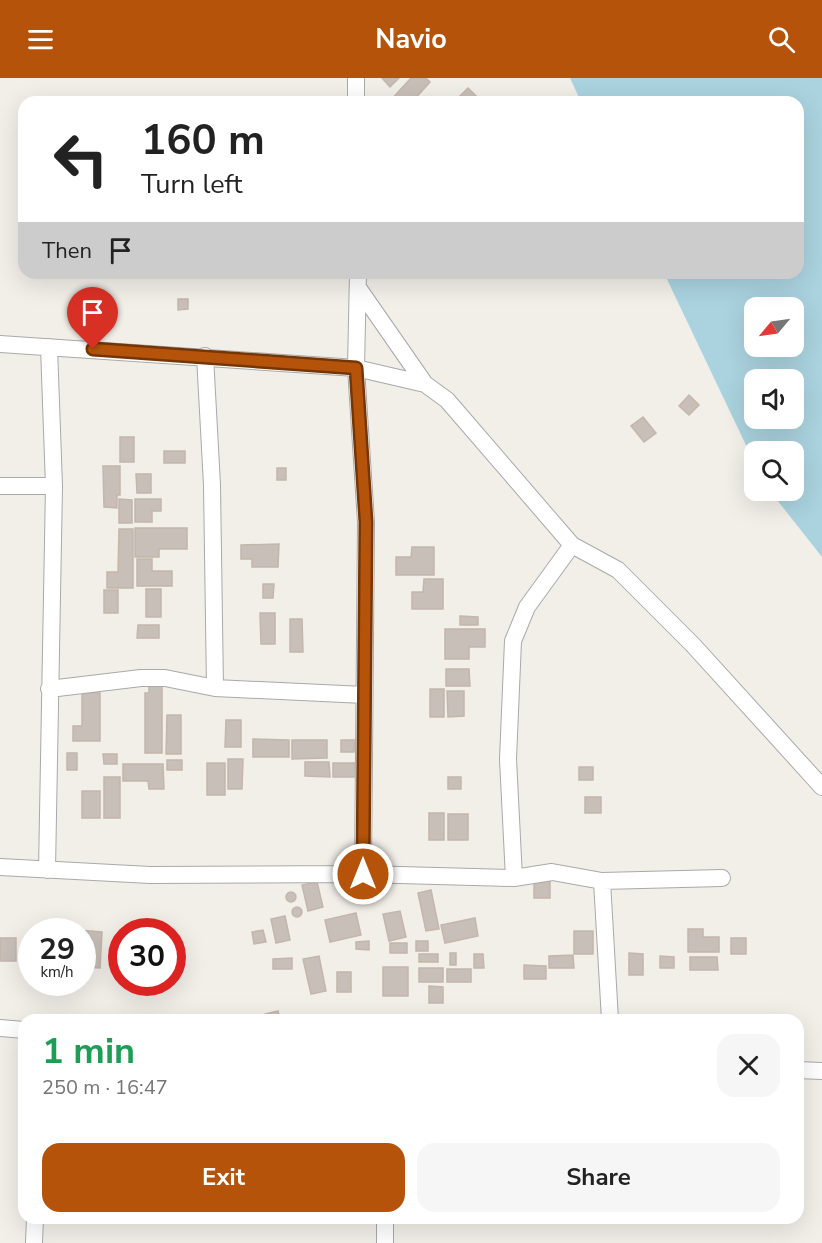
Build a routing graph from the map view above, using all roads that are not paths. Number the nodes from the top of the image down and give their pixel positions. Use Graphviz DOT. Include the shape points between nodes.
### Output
graph roads {
  1 [pos="356,78"];
  2 [pos="356,96"];
  3 [pos="359,281"];
  4 [pos="0,344"];
  5 [pos="49,346"];
  6 [pos="205,356"];
  7 [pos="356,368"];
  8 [pos="425,384"];
  9 [pos="0,486"];
  10 [pos="54,486"];
  11 [pos="572,545"];
  12 [pos="215,688"];
  13 [pos="49,689"];
  14 [pos="364,695"];
  15 [pos="822,787"];
  16 [pos="0,867"];
  17 [pos="47,870"];
  18 [pos="363,874"];
  19 [pos="514,878"];
  20 [pos="722,878"];
  21 [pos="602,881"];
  22 [pos="610,1014"];
  23 [pos="0,1029"];
  24 [pos="18,1030"];
  25 [pos="804,1070"];
  26 [pos="822,1071"];
  27 [pos="35,1224"];
  28 [pos="385,1224"];
  29 [pos="34,1243"];
  30 [pos="385,1243"];
  1 -- 2 [label="street"];
  3 -- 7 [label="street"];
  3 -- 8 [label="street"];
  4 -- 5 [label="street"];
  5 -- 6 [label="street"];
  5 -- 10 [label="street"];
  6 -- 7 [label="street"];
  6 -- 12 [label="street" via="212,485"];
  7 -- 8 [label="street"];
  7 -- 14 [label="street" via="366,522"];
  8 -- 11 [label="street" via="447,400"];
  9 -- 10 [label="street"];
  10 -- 13 [label="street"];
  11 -- 15 [label="street" via="618,570"];
  11 -- 19 [label="street" via="527,607 513,641 508,759"];
  12 -- 13 [label="street" via="165,678 141,678"];
  12 -- 14 [label="street"];
  13 -- 17 [label="street"];
  14 -- 18 [label="street"];
  16 -- 17 [label="street"];
  17 -- 18 [label="street" via="150,875"];
  18 -- 19 [label="street"];
  19 -- 21 [label="street" via="552,872"];
  20 -- 21 [label="street"];
  21 -- 22 [label="street"];
  23 -- 24 [label="street"];
  25 -- 26 [label="street"];
  27 -- 29 [label="street"];
  28 -- 30 [label="street"];
}
